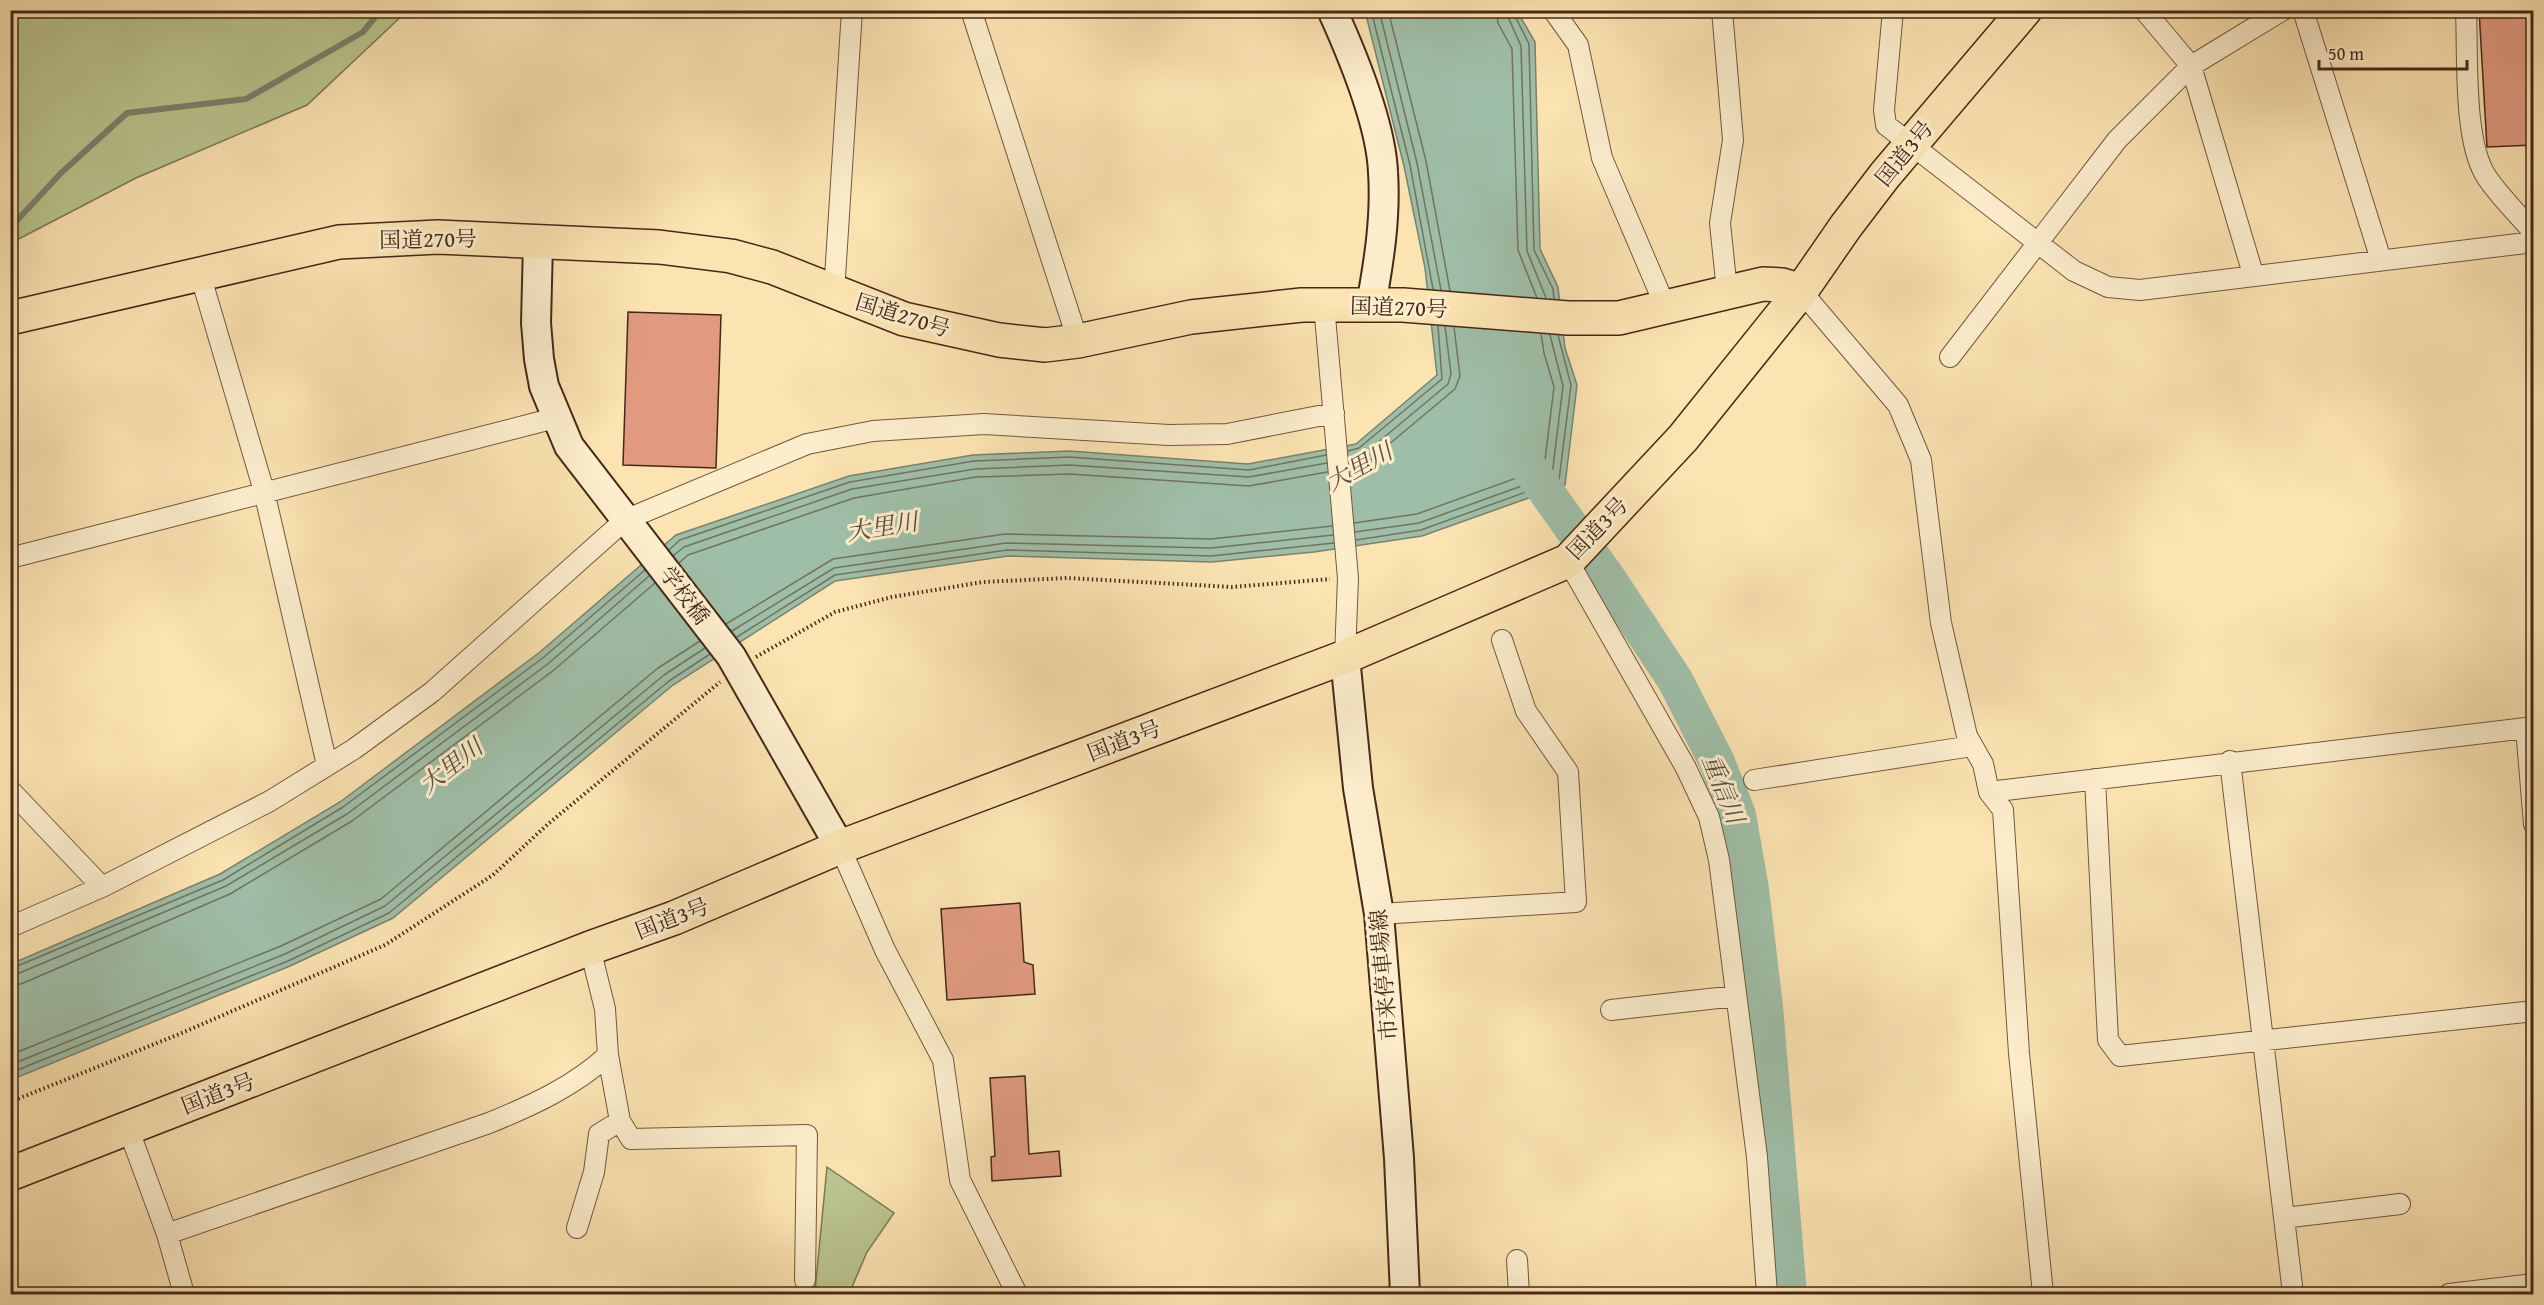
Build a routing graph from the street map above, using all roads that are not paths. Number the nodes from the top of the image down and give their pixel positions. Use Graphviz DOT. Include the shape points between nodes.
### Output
graph roads {
  1 [pos="852,10"];
  2 [pos="971,10"];
  3 [pos="1332,10"];
  4 [pos="1553,10"];
  5 [pos="1722,10"];
  6 [pos="1893,10"];
  7 [pos="2025,10"];
  8 [pos="2144,10"];
  9 [pos="2283,10"];
  10 [pos="2303,10"];
  11 [pos="2466,10"];
  12 [pos="2190,66"];
  13 [pos="1910,145"];
  14 [pos="2534,233"];
  15 [pos="2037,242"];
  16 [pos="2534,242"];
  17 [pos="538,243"];
  18 [pos="2381,260"];
  19 [pos="200,274"];
  20 [pos="2253,274"];
  21 [pos="1727,291"];
  22 [pos="1801,291"];
  23 [pos="834,293"];
  24 [pos="1323,305"];
  25 [pos="1371,305"];
  26 [pos="1666,308"];
  27 [pos="10,318"];
  28 [pos="1078,341"];
  29 [pos="1950,357"];
  30 [pos="555,418"];
  31 [pos="1334,418"];
  32 [pos="264,491"];
  33 [pos="632,527"];
  34 [pos="10,558"];
  35 [pos="1568,561"];
  36 [pos="1502,640"];
  37 [pos="1345,657"];
  38 [pos="2530,727"];
  39 [pos="1972,746"];
  40 [pos="2230,761"];
  41 [pos="327,765"];
  42 [pos="2095,779"];
  43 [pos="1754,780"];
  44 [pos="10,790"];
  45 [pos="1989,792"];
  46 [pos="2534,824"];
  47 [pos="840,847"];
  48 [pos="102,887"];
  49 [pos="1378,914"];
  50 [pos="10,927"];
  51 [pos="590,948"];
  52 [pos="1736,996"];
  53 [pos="1611,1010"];
  54 [pos="2534,1011"];
  55 [pos="2264,1039"];
  56 [pos="608,1055"];
  57 [pos="620,1121"];
  58 [pos="128,1128"];
  59 [pos="10,1173"];
  60 [pos="2400,1204"];
  61 [pos="2284,1218"];
  62 [pos="577,1228"];
  63 [pos="167,1234"];
  64 [pos="1517,1260"];
  65 [pos="805,1280"];
  66 [pos="2534,1284"];
  67 [pos="184,1294"];
  68 [pos="1017,1294"];
  69 [pos="1405,1294"];
  70 [pos="1519,1294"];
  71 [pos="1767,1294"];
  72 [pos="2043,1294"];
  73 [pos="2293,1294"];
  74 [pos="2449,1294"];
  1 -- 23 [label="street"];
  2 -- 28 [label="street"];
  3 -- 25 [label="street" via="1376,131 1383,171 1382,240"];
  4 -- 26 [label="street" via="1578,45 1602,158"];
  5 -- 21 [label="street" via="1733,140 1720,223"];
  6 -- 13 [label="street" via="1886,125"];
  7 -- 13 [label="highway, 国道3号"];
  8 -- 12 [label="street"];
  9 -- 12 [label="street"];
  10 -- 18 [label="street"];
  11 -- 14 [label="street" via="2475,152 2485,175"];
  12 -- 15 [label="street" via="2117,140"];
  12 -- 20 [label="street"];
  13 -- 15 [label="street"];
  13 -- 22 [label="highway, 国道3号"];
  15 -- 20 [label="street" via="2074,271 2108,287 2140,290"];
  15 -- 29 [label="street"];
  16 -- 18 [label="street"];
  17 -- 19 [label="highway, 国道270号" via="438,237 339,242"];
  17 -- 23 [label="highway, 国道270号" via="659,248 731,256 772,267"];
  17 -- 30 [label="street, 学校橋" via="539,359"];
  18 -- 20 [label="street"];
  19 -- 27 [label="highway, 国道270号"];
  19 -- 32 [label="street"];
  21 -- 22 [label="highway, 国道270号" via="1772,284"];
  21 -- 26 [label="highway, 国道270号"];
  22 -- 35 [label="highway, 国道3号" via="1683,438"];
  22 -- 39 [label="street" via="1898,405 1921,460 1941,623 1966,736"];
  23 -- 28 [label="highway, 国道270号" via="938,329 1019,343"];
  24 -- 25 [label="highway, 国道270号"];
  24 -- 28 [label="highway, 国道270号" via="1234,311"];
  24 -- 31 [label="street"];
  25 -- 26 [label="highway, 国道270号" via="1568,318 1620,318"];
  30 -- 32 [label="street"];
  30 -- 33 [label="street, 学校橋" via="569,447"];
  31 -- 33 [label="street" via="1227,434 1169,435 984,424 873,431 807,444"];
  31 -- 37 [label="street" via="1348,572"];
  32 -- 34 [label="street"];
  32 -- 41 [label="street"];
  33 -- 41 [label="street" via="432,692"];
  33 -- 47 [label="street, 学校橋" via="734,662"];
  35 -- 37 [label="highway, 国道3号"];
  35 -- 52 [label="street" via="1666,728 1709,817 1719,860"];
  36 -- 49 [label="street" via="1526,711 1568,772 1576,902"];
  37 -- 47 [label="highway, 国道3号"];
  37 -- 49 [label="street, 市来停車場線" via="1358,788"];
  38 -- 40 [label="street"];
  38 -- 46 [label="street"];
  39 -- 43 [label="street"];
  39 -- 45 [label="street" via="1983,764"];
  40 -- 42 [label="street"];
  40 -- 55 [label="street"];
  41 -- 48 [label="street" via="270,801"];
  42 -- 45 [label="street"];
  42 -- 55 [label="street" via="2108,1040 2120,1056"];
  44 -- 48 [label="street"];
  45 -- 72 [label="street" via="2003,810 2019,1053"];
  47 -- 51 [label="highway, 国道3号" via="674,918"];
  47 -- 68 [label="street" via="885,950 943,1060 960,1180"];
  48 -- 50 [label="street"];
  49 -- 69 [label="street, 市来停車場線" via="1399,1158"];
  51 -- 56 [label="street" via="605,1009"];
  51 -- 58 [label="highway, 国道3号"];
  52 -- 53 [label="street"];
  52 -- 71 [label="street" via="1757,1156"];
  54 -- 55 [label="street"];
  55 -- 61 [label="street"];
  56 -- 57 [label="street"];
  56 -- 63 [label="street" via="590,1072 489,1123"];
  57 -- 62 [label="street" via="599,1134 594,1172"];
  57 -- 65 [label="street" via="631,1139 644,1140 807,1135"];
  58 -- 59 [label="highway, 国道3号"];
  58 -- 63 [label="street"];
  60 -- 61 [label="street"];
  61 -- 73 [label="street"];
  63 -- 67 [label="street"];
  64 -- 70 [label="street"];
  66 -- 74 [label="street"];
}
